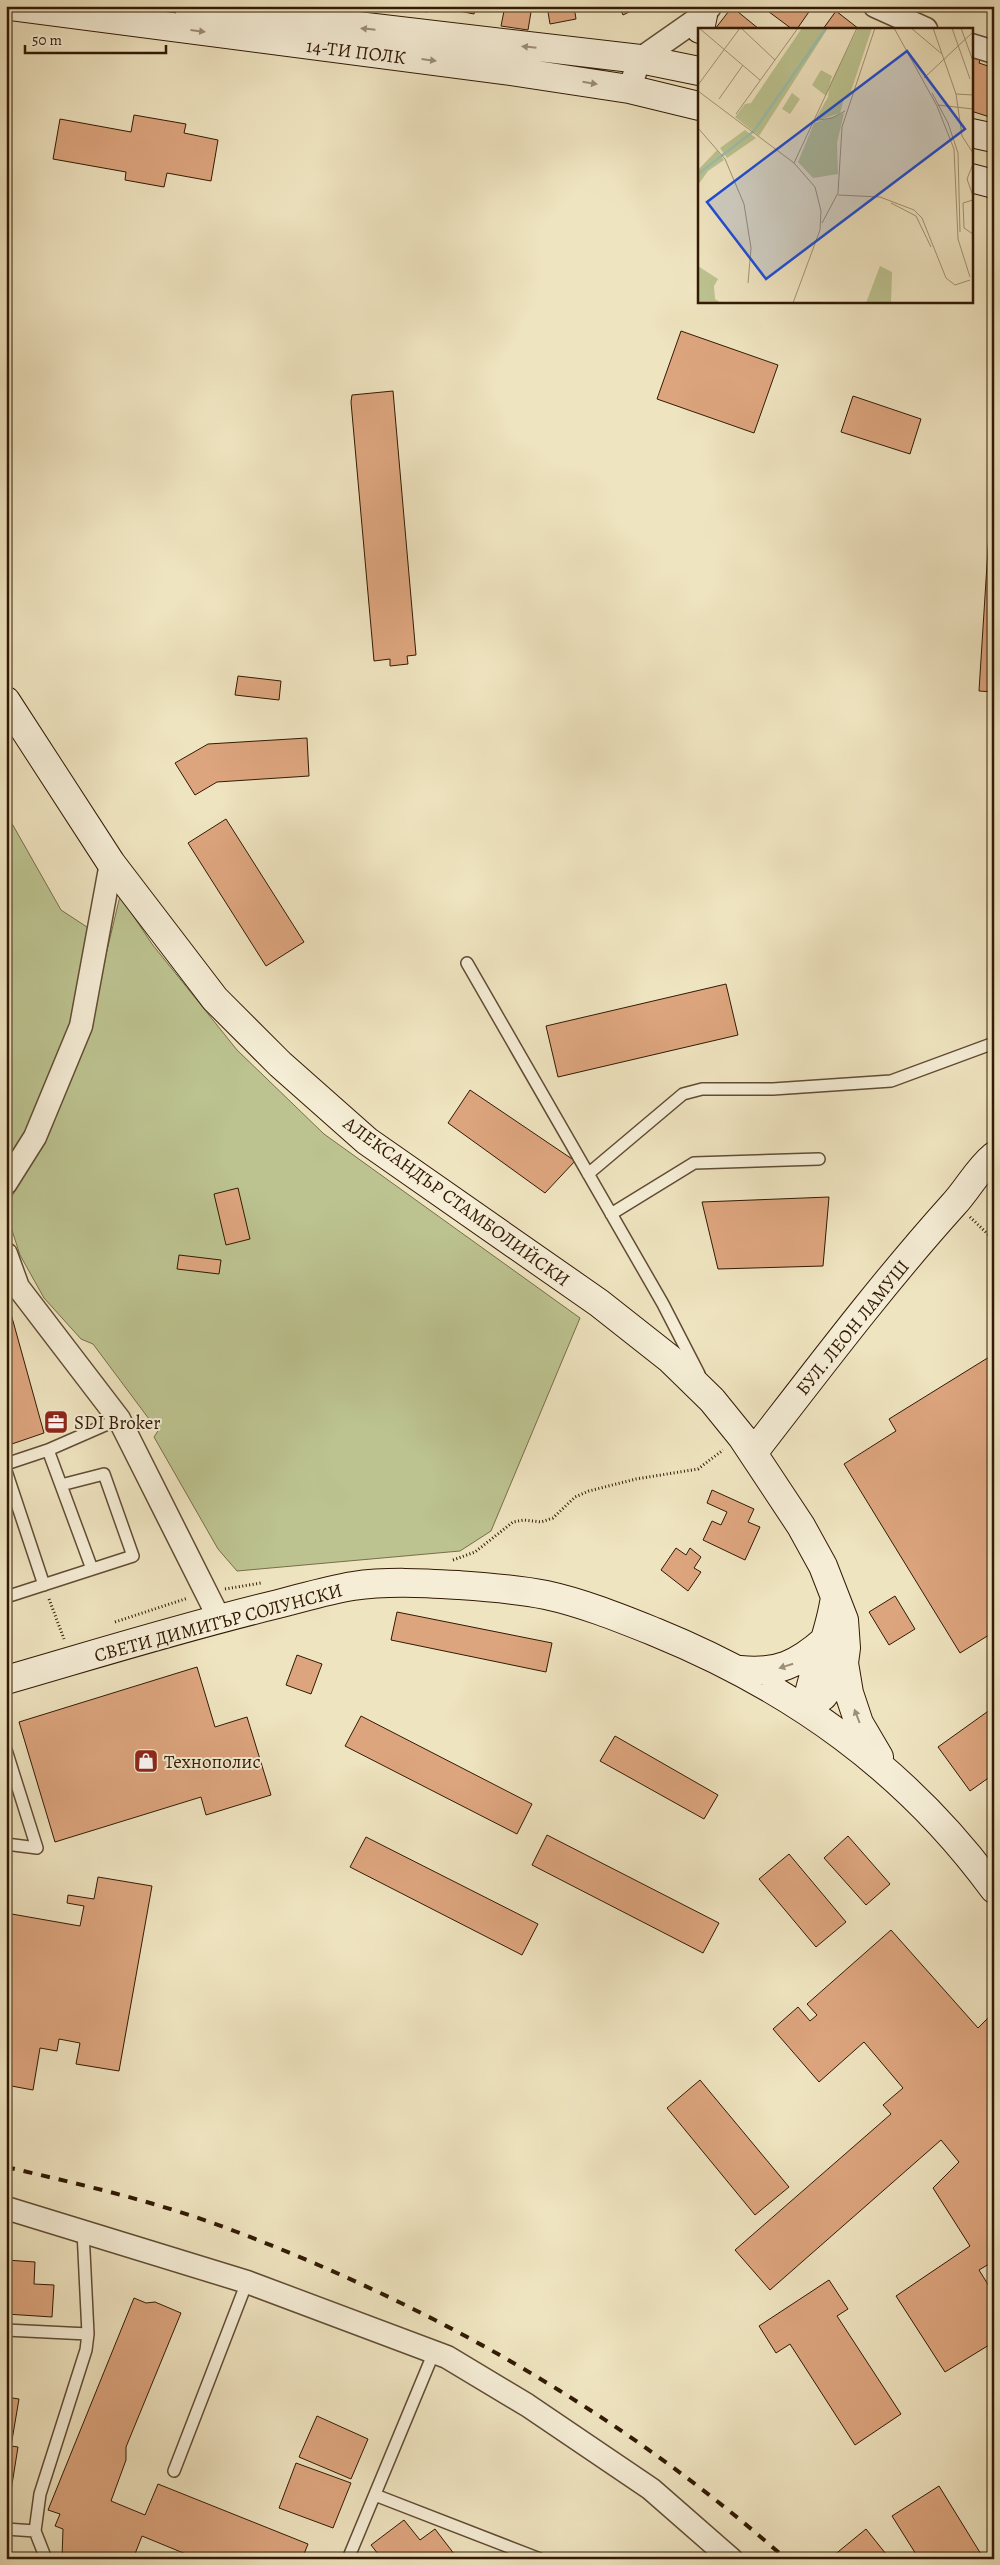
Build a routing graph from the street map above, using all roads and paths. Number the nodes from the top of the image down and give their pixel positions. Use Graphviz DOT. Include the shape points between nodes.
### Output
graph roads {
  1 [pos="11,6"];
  2 [pos="188,6"];
  3 [pos="875,6"];
  4 [pos="321,15"];
  5 [pos="704,17"];
  6 [pos="924,28"];
  7 [pos="972,44"];
  8 [pos="994,52"];
  9 [pos="640,59"];
  10 [pos="698,71"];
  11 [pos="630,89"];
  12 [pos="698,106"];
  13 [pos="972,132"];
  14 [pos="994,138"];
  15 [pos="972,178"];
  16 [pos="994,184"];
  17 [pos="6,701"];
  18 [pos="111,863"];
  19 [pos="467,963"];
  20 [pos="994,1042"];
  21 [pos="994,1156"];
  22 [pos="819,1159"];
  23 [pos="588,1174"];
  24 [pos="994,1180"];
  25 [pos="6,1183"];
  26 [pos="955,1203"];
  27 [pos="611,1214"];
  28 [pos="994,1240"];
  29 [pos="6,1254"];
  30 [pos="12,1289"];
  31 [pos="712,1400"];
  32 [pos="119,1419"];
  33 [pos="747,1445"];
  34 [pos="48,1450"];
  35 [pos="6,1464"];
  36 [pos="6,1471"];
  37 [pos="61,1485"];
  38 [pos="443,1561"];
  39 [pos="92,1570"];
  40 [pos="263,1582"];
  41 [pos="44,1585"];
  42 [pos="206,1592"];
  43 [pos="6,1597"];
  44 [pos="835,1599"];
  45 [pos="219,1618"];
  46 [pos="111,1624"];
  47 [pos="73,1636"];
  48 [pos="826,1639"];
  49 [pos="844,1663"];
  50 [pos="739,1670"];
  51 [pos="6,1680"];
  52 [pos="806,1708"];
  53 [pos="6,1750"];
  54 [pos="889,1774"];
  55 [pos="11,1780"];
  56 [pos="6,1844"];
  57 [pos="994,1889"];
  58 [pos="6,2208"];
  59 [pos="83,2231"];
  60 [pos="247,2282"];
  61 [pos="6,2330"];
  62 [pos="88,2334"];
  63 [pos="434,2352"];
  64 [pos="174,2472"];
  65 [pos="375,2495"];
  66 [pos="6,2529"];
  67 [pos="35,2531"];
  68 [pos="721,2556"];
  69 [pos="46,2559"];
  70 [pos="348,2559"];
  71 [pos="540,2559"];
  1 -- 11 [label="street, 14-ТИ ПОЛК, one-way"];
  2 -- 4 [label="street, 14-ТИ ПОЛК"];
  3 -- 6 [label="street"];
  9 -- 4 [label="street, 14-ТИ ПОЛК, one-way"];
  5 -- 9 [label="street"];
  7 -- 8 [label="street"];
  9 -- 10 [label="street, 14-ТИ ПОЛК"];
  9 -- 11 [label="street"];
  11 -- 12 [label="street, 14-ТИ ПОЛК"];
  13 -- 14 [label="street"];
  15 -- 16 [label="street"];
  17 -- 18 [label="street, АЛЕКСАНДЪР СТАМБОЛИЙСКИ"];
  18 -- 25 [label="street" via="81,1026 35,1137"];
  18 -- 31 [label="street, АЛЕКСАНДЪР СТАМБОЛИЙСКИ" via="215,999 280,1064 367,1141 599,1303 670,1359"];
  19 -- 23 [label="lane"];
  20 -- 23 [label="lane" via="892,1081 773,1089 702,1089 683,1094"];
  21 -- 26 [label="street, БУЛ. ЛЕОН ЛАМУШ" via="980,1168"];
  22 -- 27 [label="lane" via="694,1163"];
  23 -- 27 [label="lane"];
  24 -- 26 [label="street, БУЛ. ЛЕОН ЛАМУШ"];
  26 -- 28 [label="path"];
  26 -- 33 [label="street, БУЛ. ЛЕОН ЛАМУШ"];
  27 -- 31 [label="lane" via="663,1304"];
  29 -- 30 [label="street"];
  30 -- 32 [label="street"];
  31 -- 33 [label="street, АЛЕКСАНДЪР СТАМБОЛИЙСКИ"];
  32 -- 34 [label="lane"];
  32 -- 42 [label="street"];
  33 -- 38 [label="path" via="698,1469 589,1491 575,1497 553,1518 541,1522 513,1522 475,1552 463,1558"];
  33 -- 44 [label="street, АЛЕКСАНДЪР СТАМБОЛИЙСКИ" via="801,1526"];
  34 -- 35 [label="lane"];
  34 -- 37 [label="lane"];
  36 -- 41 [label="lane"];
  37 -- 39 [label="lane"];
  37 -- 39 [label="lane" via="104,1474 133,1556"];
  39 -- 41 [label="lane"];
  40 -- 42 [label="path"];
  41 -- 43 [label="lane"];
  41 -- 47 [label="path" via="64,1639"];
  42 -- 45 [label="street"];
  42 -- 46 [label="path"];
  44 -- 48 [label="street"];
  44 -- 49 [label="street, АЛЕКСАНДЪР СТАМБОЛИЙСКИ" via="846,1633"];
  45 -- 50 [label="street, СВЕТИ ДИМИТЪР СОЛУНСКИ" via="353,1586 424,1583 481,1587 546,1595 613,1615"];
  45 -- 51 [label="street, СВЕТИ ДИМИТЪР СОЛУНСКИ"];
  48 -- 50 [label="street, one-way" via="796,1663 762,1673"];
  48 -- 52 [label="street" via="810,1684"];
  49 -- 52 [label="street" via="823,1696"];
  54 -- 49 [label="street, one-way" via="859,1723 848,1693"];
  50 -- 52 [label="street, СВЕТИ ДИМИТЪР СОЛУНСКИ"];
  52 -- 54 [label="street, СВЕТИ ДИМИТЪР СОЛУНСКИ"];
  53 -- 55 [label="lane"];
  54 -- 57 [label="street, СВЕТИ ДИМИТЪР СОЛУНСКИ" via="933,1815"];
  55 -- 56 [label="lane" via="36,1848"];
  58 -- 59 [label="street"];
  59 -- 60 [label="street"];
  59 -- 62 [label="lane"];
  60 -- 63 [label="street"];
  60 -- 64 [label="lane"];
  61 -- 62 [label="lane"];
  62 -- 67 [label="lane" via="86,2350 40,2494"];
  63 -- 65 [label="lane"];
  63 -- 68 [label="street" via="527,2406 651,2489"];
  65 -- 70 [label="lane"];
  65 -- 71 [label="lane"];
  66 -- 67 [label="lane"];
  67 -- 69 [label="lane"];
}
